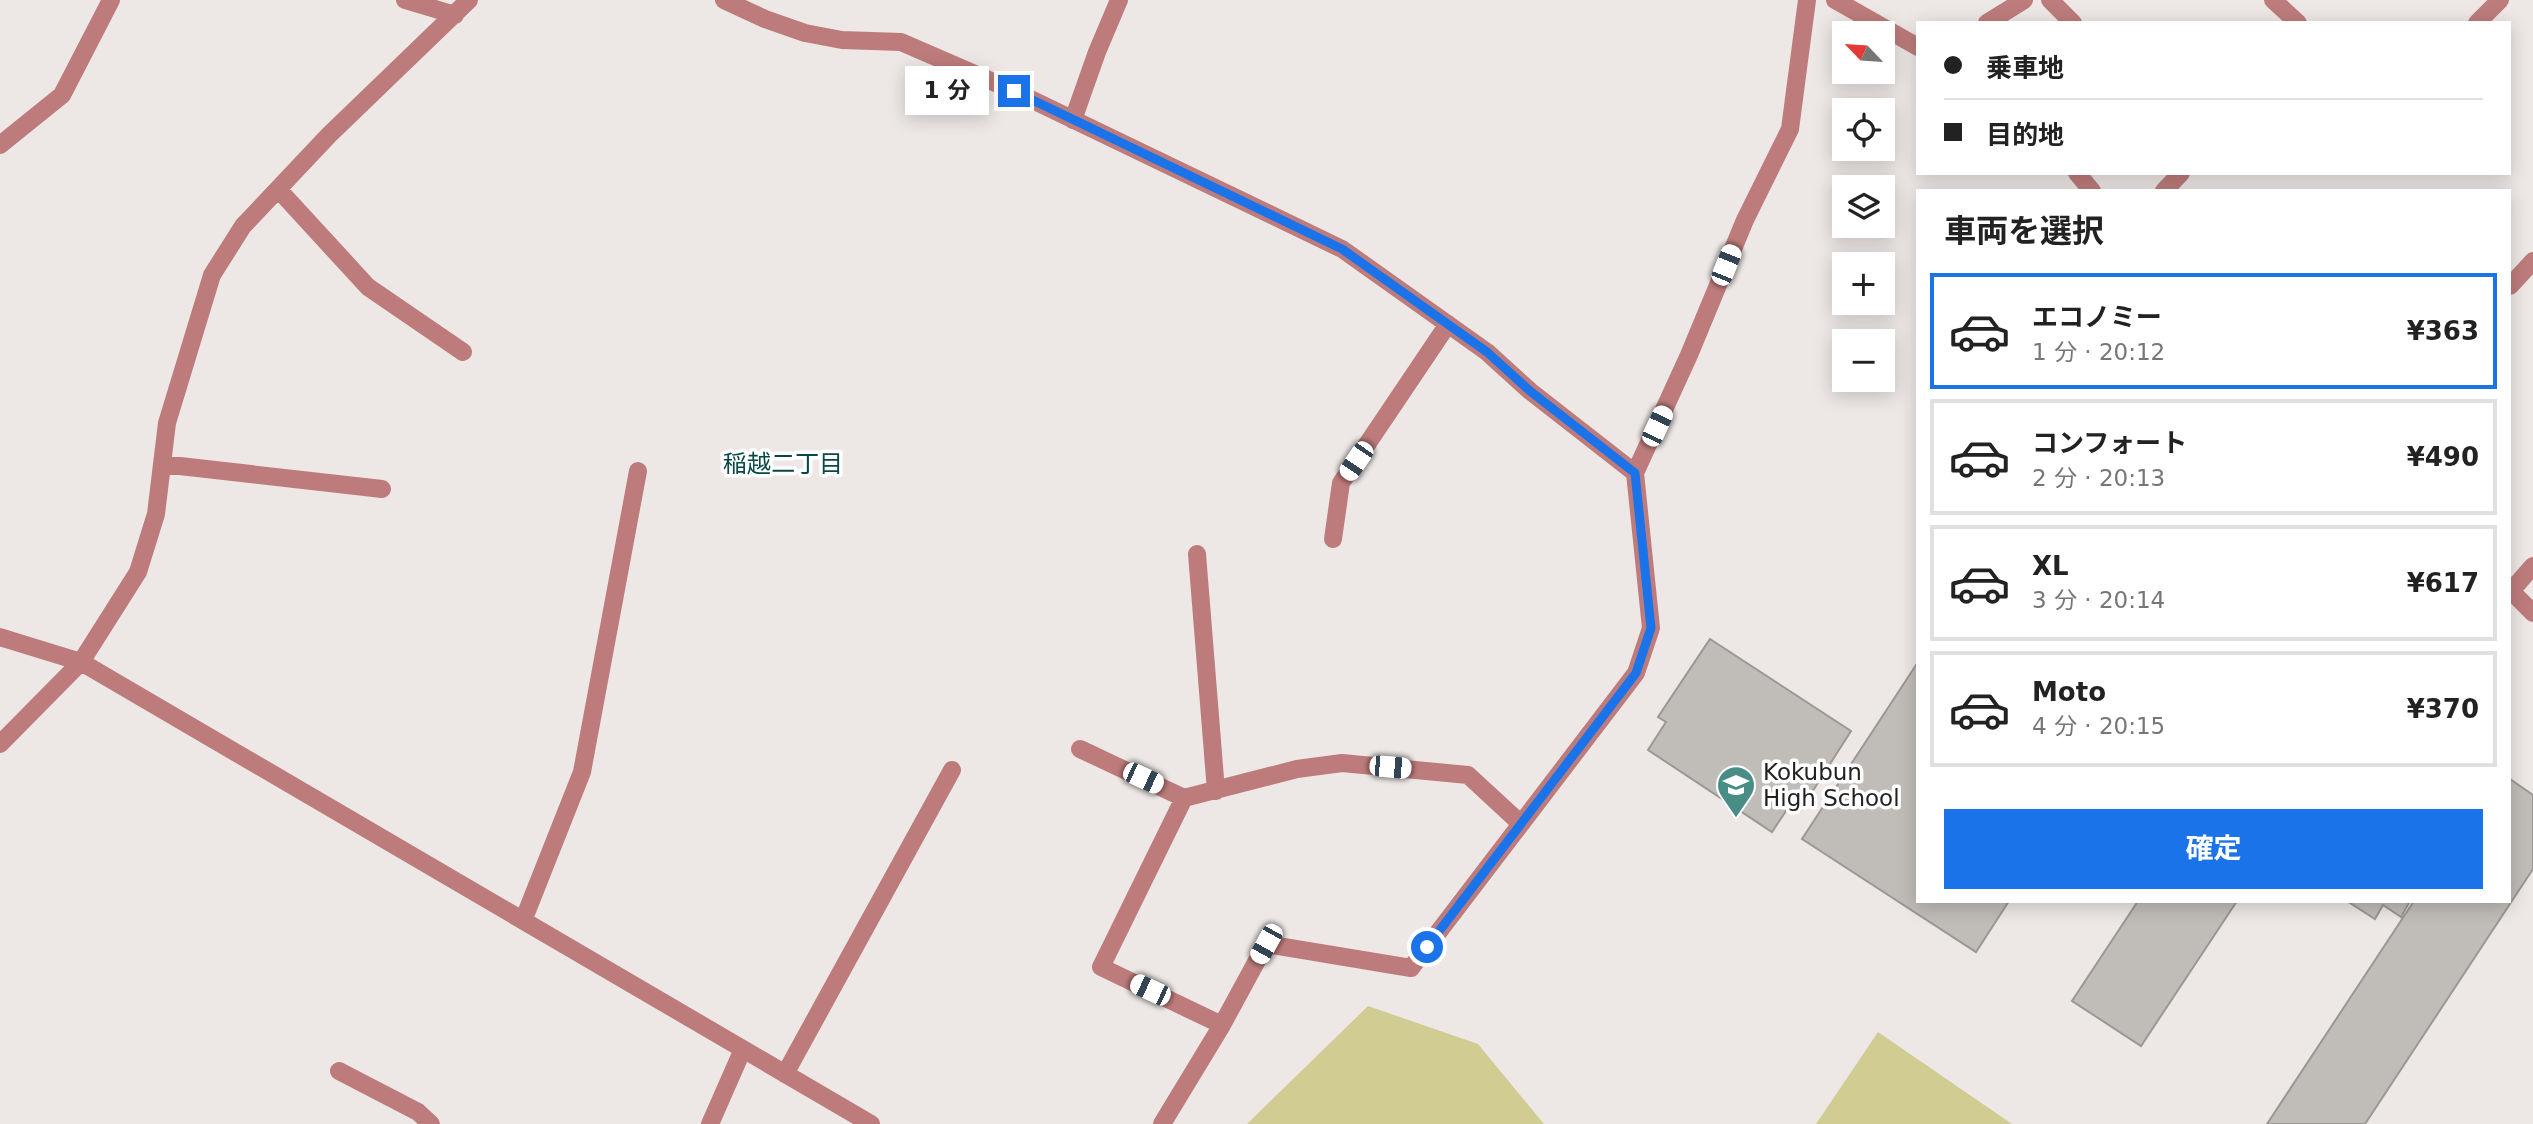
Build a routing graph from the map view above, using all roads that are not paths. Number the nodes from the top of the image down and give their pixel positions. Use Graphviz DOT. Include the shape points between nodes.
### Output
graph roads {
  1 [pos="111,0"];
  2 [pos="405,0"];
  3 [pos="469,0"];
  4 [pos="724,0"];
  5 [pos="1119,0"];
  6 [pos="1807,0"];
  7 [pos="1835,0"];
  8 [pos="2024,0"];
  9 [pos="2050,0"];
  10 [pos="2273,0"];
  11 [pos="2500,0"];
  12 [pos="455,15"];
  13 [pos="1990,21"];
  14 [pos="2071,21"];
  15 [pos="2296,21"];
  16 [pos="2479,21"];
  17 [pos="1916,46"];
  18 [pos="1073,120"];
  19 [pos="0,145"];
  20 [pos="2079,175"];
  21 [pos="2178,175"];
  22 [pos="278,189"];
  23 [pos="2090,189"];
  24 [pos="2166,189"];
  25 [pos="2533,261"];
  26 [pos="2511,285"];
  27 [pos="1448,324"];
  28 [pos="463,352"];
  29 [pos="162,464"];
  30 [pos="638,471"];
  31 [pos="1635,473"];
  32 [pos="382,489"];
  33 [pos="1333,539"];
  34 [pos="1197,554"];
  35 [pos="2533,566"];
  36 [pos="2511,589"];
  37 [pos="2511,591"];
  38 [pos="2533,613"];
  39 [pos="0,637"];
  40 [pos="81,662"];
  41 [pos="0,744"];
  42 [pos="1080,749"];
  43 [pos="952,769"];
  44 [pos="1216,791"];
  45 [pos="1184,798"];
  46 [pos="1521,824"];
  47 [pos="523,920"];
  48 [pos="1223,1025"];
  49 [pos="743,1049"];
  50 [pos="339,1071"];
  51 [pos="785,1074"];
  52 [pos="431,1124"];
  53 [pos="710,1124"];
  54 [pos="871,1124"];
  55 [pos="1161,1124"];
  1 -- 19 [label="street" via="62,95"];
  2 -- 12 [label="street"];
  3 -- 12 [label="street"];
  4 -- 18 [label="street" via="805,33 842,40 901,42"];
  5 -- 18 [label="street"];
  6 -- 31 [label="street" via="1790,129 1745,220"];
  7 -- 17 [label="street"];
  8 -- 13 [label="street"];
  9 -- 14 [label="street"];
  10 -- 15 [label="street"];
  11 -- 16 [label="street"];
  12 -- 22 [label="street"];
  18 -- 27 [label="street" via="1342,249"];
  20 -- 23 [label="street"];
  21 -- 24 [label="street"];
  22 -- 28 [label="street" via="368,287"];
  22 -- 29 [label="street" via="243,226 212,275 167,423"];
  25 -- 26 [label="street"];
  27 -- 31 [label="street"];
  27 -- 33 [label="street" via="1340,484"];
  29 -- 32 [label="street"];
  29 -- 40 [label="street" via="156,514 138,572"];
  30 -- 47 [label="street" via="582,772"];
  31 -- 46 [label="street" via="1651,628 1636,673"];
  34 -- 44 [label="street"];
  35 -- 36 [label="street"];
  37 -- 38 [label="street"];
  39 -- 40 [label="street"];
  40 -- 41 [label="street"];
  40 -- 47 [label="street"];
  42 -- 45 [label="street"];
  43 -- 51 [label="street"];
  44 -- 45 [label="street"];
  44 -- 46 [label="street" via="1297,769 1342,763 1468,775"];
  45 -- 48 [label="street" via="1101,967"];
  46 -- 48 [label="street" via="1411,968 1266,944"];
  47 -- 49 [label="street"];
  48 -- 55 [label="street"];
  49 -- 51 [label="street"];
  49 -- 53 [label="street"];
  50 -- 52 [label="street" via="418,1112"];
  51 -- 54 [label="street"];
}
